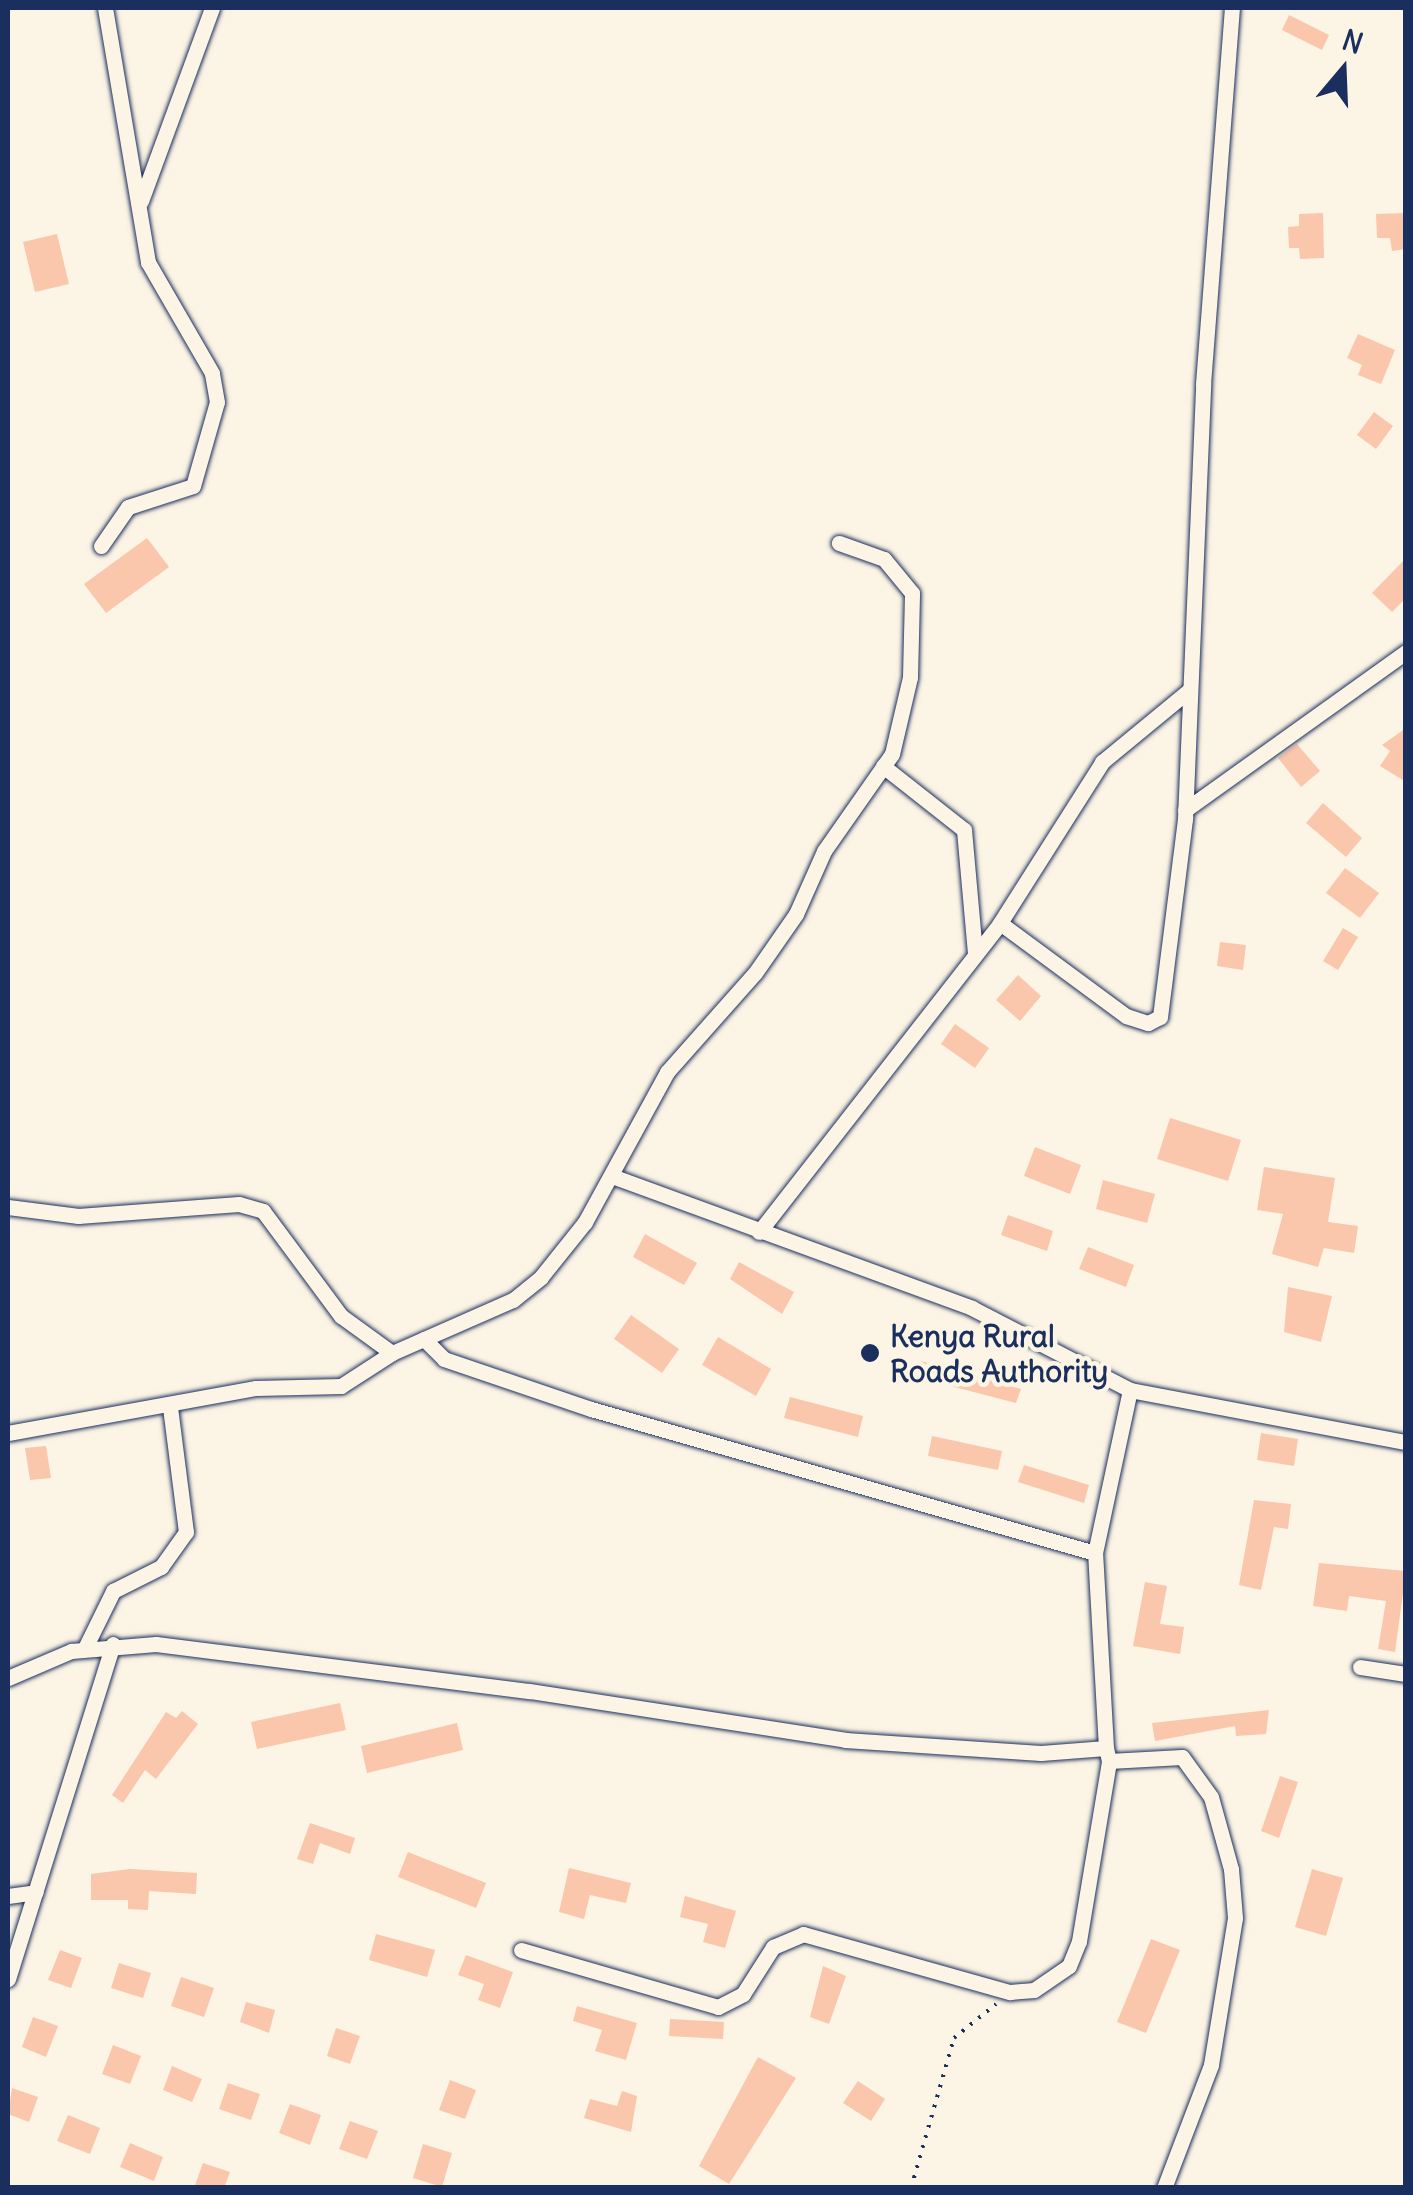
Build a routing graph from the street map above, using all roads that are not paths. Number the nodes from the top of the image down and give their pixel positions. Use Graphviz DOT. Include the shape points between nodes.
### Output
graph roads {
  1 [pos="105,8"];
  2 [pos="212,8"];
  3 [pos="1232,8"];
  4 [pos="140,202"];
  5 [pos="839,542"];
  6 [pos="102,546"];
  7 [pos="1406,652"];
  8 [pos="1188,691"];
  9 [pos="883,766"];
  10 [pos="1185,810"];
  11 [pos="1000,922"];
  12 [pos="975,954"];
  13 [pos="612,1176"];
  14 [pos="8,1207"];
  15 [pos="758,1232"];
  16 [pos="424,1339"];
  17 [pos="392,1353"];
  18 [pos="1130,1390"];
  19 [pos="170,1407"];
  20 [pos="8,1433"];
  21 [pos="1406,1442"];
  22 [pos="1095,1553"];
  23 [pos="113,1644"];
  24 [pos="86,1648"];
  25 [pos="1360,1667"];
  26 [pos="1406,1674"];
  27 [pos="8,1678"];
  28 [pos="1108,1755"];
  29 [pos="36,1892"];
  30 [pos="8,1896"];
  31 [pos="521,1950"];
  32 [pos="8,1979"];
  33 [pos="1164,2188"];
  1 -- 4 [label="street"];
  2 -- 4 [label="street"];
  3 -- 8 [label="street"];
  4 -- 6 [label="street" via="148,262 212,373 218,402 194,486 128,508"];
  5 -- 9 [label="street" via="884,559 912,593 904,723"];
  7 -- 10 [label="street"];
  8 -- 10 [label="street"];
  8 -- 11 [label="street" via="1102,762"];
  9 -- 12 [label="street" via="964,830"];
  9 -- 13 [label="street" via="824,851 796,914 755,973 667,1072"];
  10 -- 11 [label="street" via="1170,981 1160,1017 1148,1023 1126,1016"];
  11 -- 12 [label="street"];
  12 -- 15 [label="street"];
  13 -- 15 [label="street"];
  13 -- 16 [label="street" via="585,1222 528,1290"];
  14 -- 17 [label="street" via="78,1216 239,1204 264,1211 341,1316"];
  15 -- 18 [label="street" via="972,1308"];
  16 -- 17 [label="street"];
  16 -- 22 [label="street" via="444,1359 591,1409"];
  17 -- 19 [label="street" via="340,1386 278,1386"];
  18 -- 21 [label="street"];
  18 -- 22 [label="street"];
  19 -- 20 [label="street"];
  19 -- 24 [label="street" via="186,1532 162,1566 113,1591"];
  22 -- 28 [label="street"];
  23 -- 24 [label="street"];
  23 -- 28 [label="street" via="530,1691 845,1740"];
  23 -- 29 [label="street"];
  24 -- 27 [label="street"];
  25 -- 26 [label="street"];
  28 -- 31 [label="street" via="1079,1942 1069,1966 1034,1990 1010,1992 803,1934 773,1947 743,1994 718,2006"];
  28 -- 33 [label="street" via="1182,1757 1211,1797 1231,1868 1235,1918 1211,2066"];
  29 -- 30 [label="street"];
  29 -- 32 [label="street"];
}
